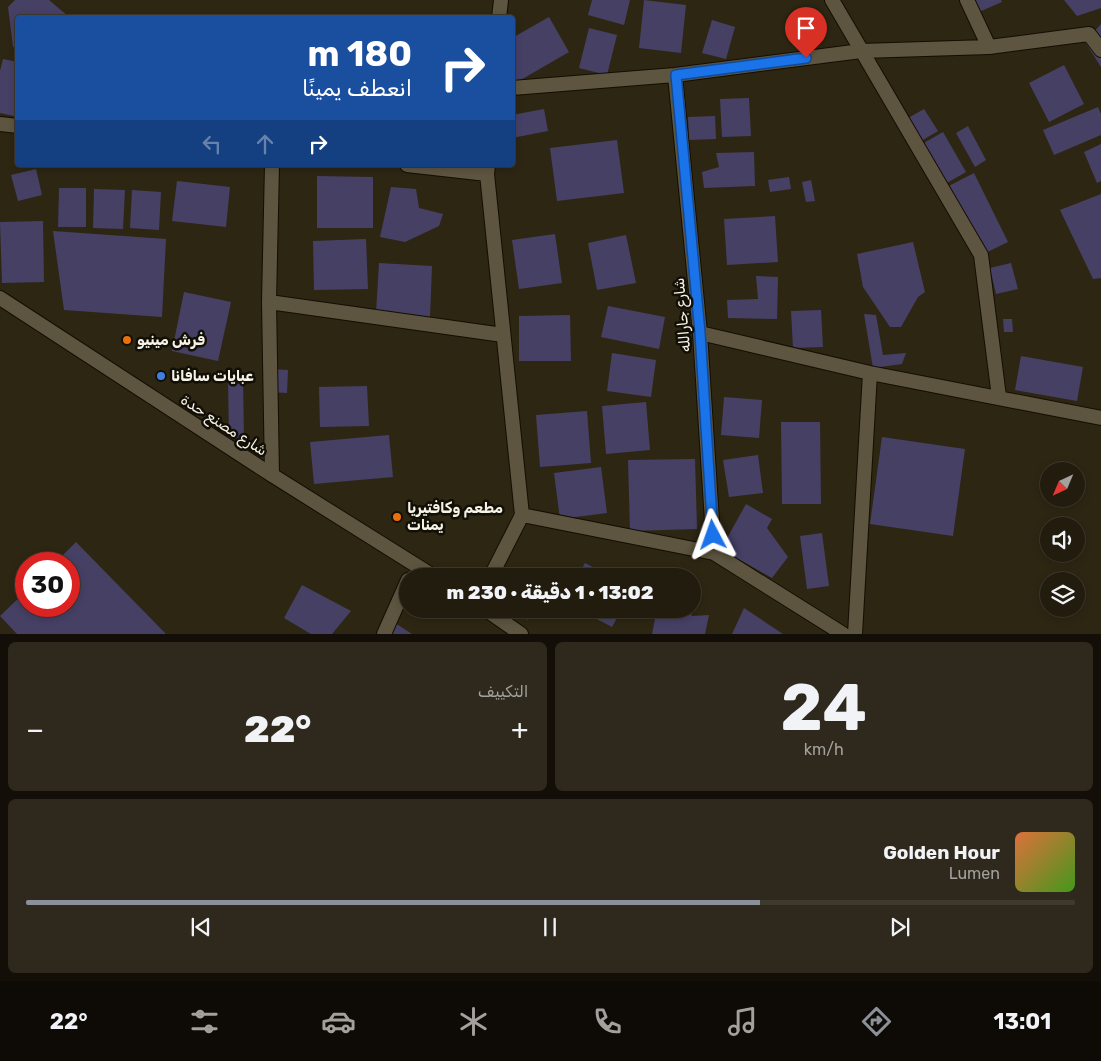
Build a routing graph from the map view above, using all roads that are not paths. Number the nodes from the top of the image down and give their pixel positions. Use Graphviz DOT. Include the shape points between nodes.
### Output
graph roads {
  1 [pos="501,0"];
  2 [pos="832,0"];
  3 [pos="967,0"];
  4 [pos="499,15"];
  5 [pos="989,47"];
  6 [pos="1101,50"];
  7 [pos="861,51"];
  8 [pos="676,75"];
  9 [pos="515,88"];
  10 [pos="0,124"];
  11 [pos="15,126"];
  12 [pos="272,167"];
  13 [pos="448,167"];
  14 [pos="488,169"];
  15 [pos="1,300"];
  16 [pos="269,302"];
  17 [pos="700,333"];
  18 [pos="503,335"];
  19 [pos="870,373"];
  20 [pos="999,397"];
  21 [pos="1101,418"];
  22 [pos="272,475"];
  23 [pos="522,515"];
  24 [pos="714,553"];
  25 [pos="403,568"];
  26 [pos="495,568"];
  27 [pos="399,599"];
  28 [pos="498,618"];
  29 [pos="384,634"];
  30 [pos="521,634"];
  31 [pos="843,634"];
  32 [pos="855,634"];
  1 -- 4 [label="street"];
  2 -- 7 [label="street"];
  3 -- 5 [label="street"];
  5 -- 6 [label="street" via="1089,34"];
  5 -- 7 [label="street"];
  7 -- 8 [label="street"];
  7 -- 20 [label="street" via="981,254"];
  8 -- 9 [label="street"];
  8 -- 17 [label="street, شارع جارالله"];
  10 -- 11 [label="street"];
  12 -- 16 [label="street"];
  13 -- 14 [label="street"];
  14 -- 18 [label="street"];
  15 -- 22 [label="street, شارع مصنع حدة"];
  16 -- 18 [label="street"];
  16 -- 22 [label="street"];
  17 -- 19 [label="street"];
  17 -- 24 [label="street, شارع جارالله"];
  18 -- 23 [label="street"];
  19 -- 20 [label="street"];
  19 -- 32 [label="street"];
  20 -- 21 [label="street"];
  22 -- 25 [label="street, شارع مصنع حدة"];
  23 -- 24 [label="street"];
  23 -- 26 [label="street"];
  24 -- 31 [label="street"];
  27 -- 29 [label="street"];
  28 -- 30 [label="street"];
}
